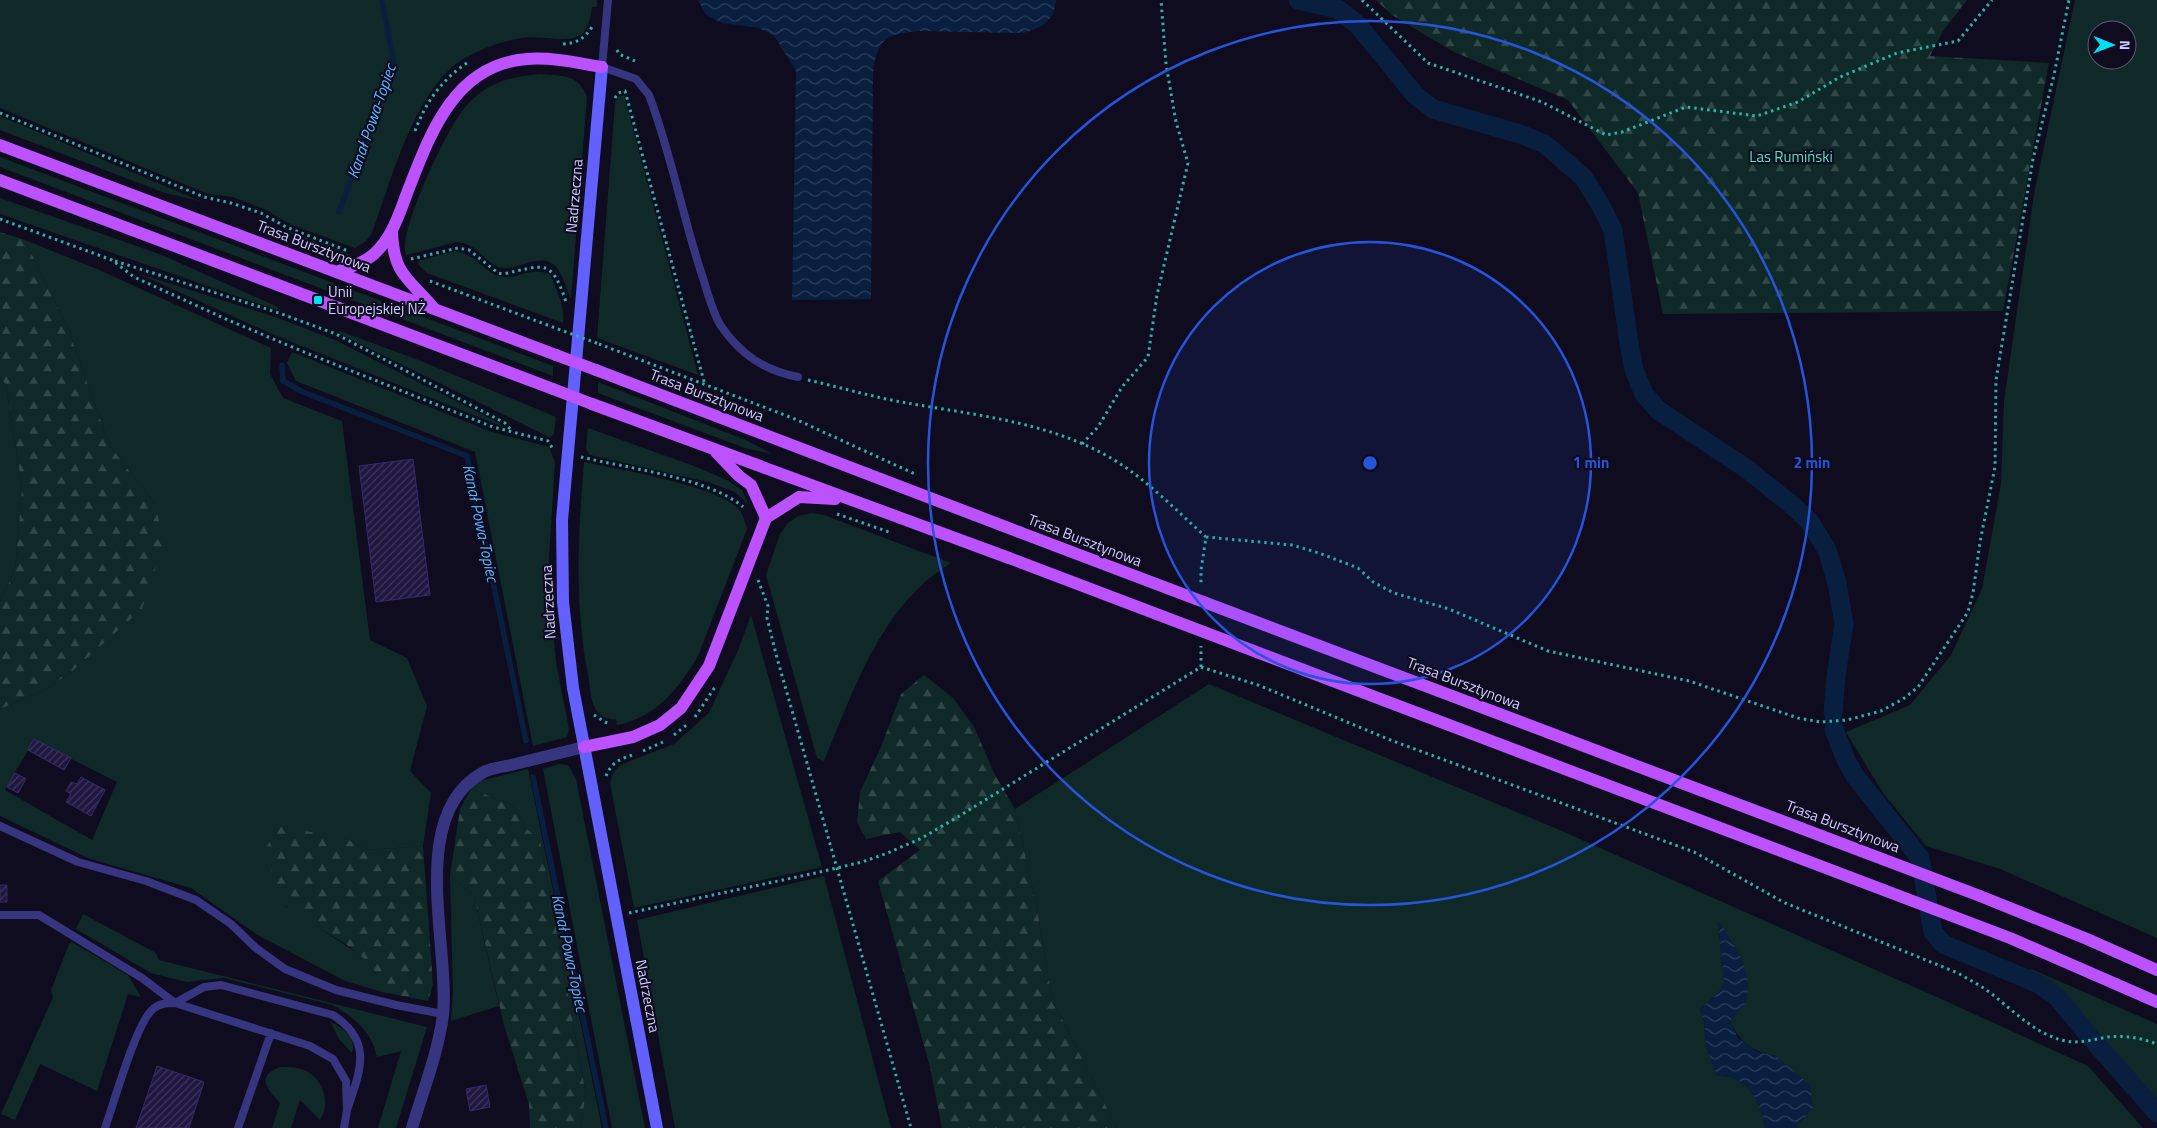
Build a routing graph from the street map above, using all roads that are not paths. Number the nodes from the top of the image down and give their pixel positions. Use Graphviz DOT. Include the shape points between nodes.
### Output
graph roads {
  1 [pos="608,0"];
  2 [pos="602,67"];
  3 [pos="0,145"];
  4 [pos="0,180"];
  5 [pos="392,233"];
  6 [pos="336,272"];
  7 [pos="433,308"];
  8 [pos="798,378"];
  9 [pos="714,449"];
  10 [pos="848,499"];
  11 [pos="765,522"];
  12 [pos="584,747"];
  13 [pos="0,826"];
  14 [pos="0,915"];
  15 [pos="2157,970"];
  16 [pos="2157,1002"];
  17 [pos="175,1003"];
  18 [pos="443,1014"];
  19 [pos="271,1033"];
  20 [pos="347,1110"];
  21 [pos="105,1128"];
  22 [pos="238,1128"];
  23 [pos="344,1128"];
  24 [pos="412,1128"];
  25 [pos="657,1128"];
  1 -- 2 [label="lane"];
  2 -- 5 [label="main road" via="528,59 490,68 463,87 442,113 425,146"];
  2 -- 8 [label="lane" via="636,79 649,95 719,324 756,362"];
  2 -- 12 [label="street, Nadrzeczna" via="562,537 567,651"];
  3 -- 6 [label="main road, Trasa Bursztynowa"];
  4 -- 9 [label="main road, bridge"];
  5 -- 6 [label="main road" via="374,255"];
  5 -- 7 [label="main road" via="396,263"];
  6 -- 7 [label="main road, Trasa Bursztynowa"];
  7 -- 15 [label="main road, Trasa Bursztynowa, bridge" via="1980,896"];
  9 -- 10 [label="main road"];
  9 -- 11 [label="main road" via="751,485"];
  10 -- 11 [label="main road" via="799,497"];
  10 -- 16 [label="main road, bridge" via="2010,938"];
  11 -- 12 [label="main road" via="709,666 681,708 660,725 633,737"];
  12 -- 18 [label="street" via="482,772 469,783 445,815 437,861"];
  12 -- 25 [label="street, Nadrzeczna"];
  13 -- 18 [label="lane" via="78,862 146,881 196,900 285,969 336,990"];
  14 -- 17 [label="lane" via="39,914 142,978"];
  17 -- 19 [label="lane"];
  17 -- 20 [label="lane" via="204,987 221,985 333,1015 348,1025 360,1042 357,1081"];
  17 -- 21 [label="lane" via="160,1004 140,1027"];
  18 -- 24 [label="street" via="438,1042"];
  19 -- 20 [label="lane" via="310,1046 333,1059 346,1081"];
  19 -- 22 [label="lane"];
  20 -- 23 [label="lane"];
}
